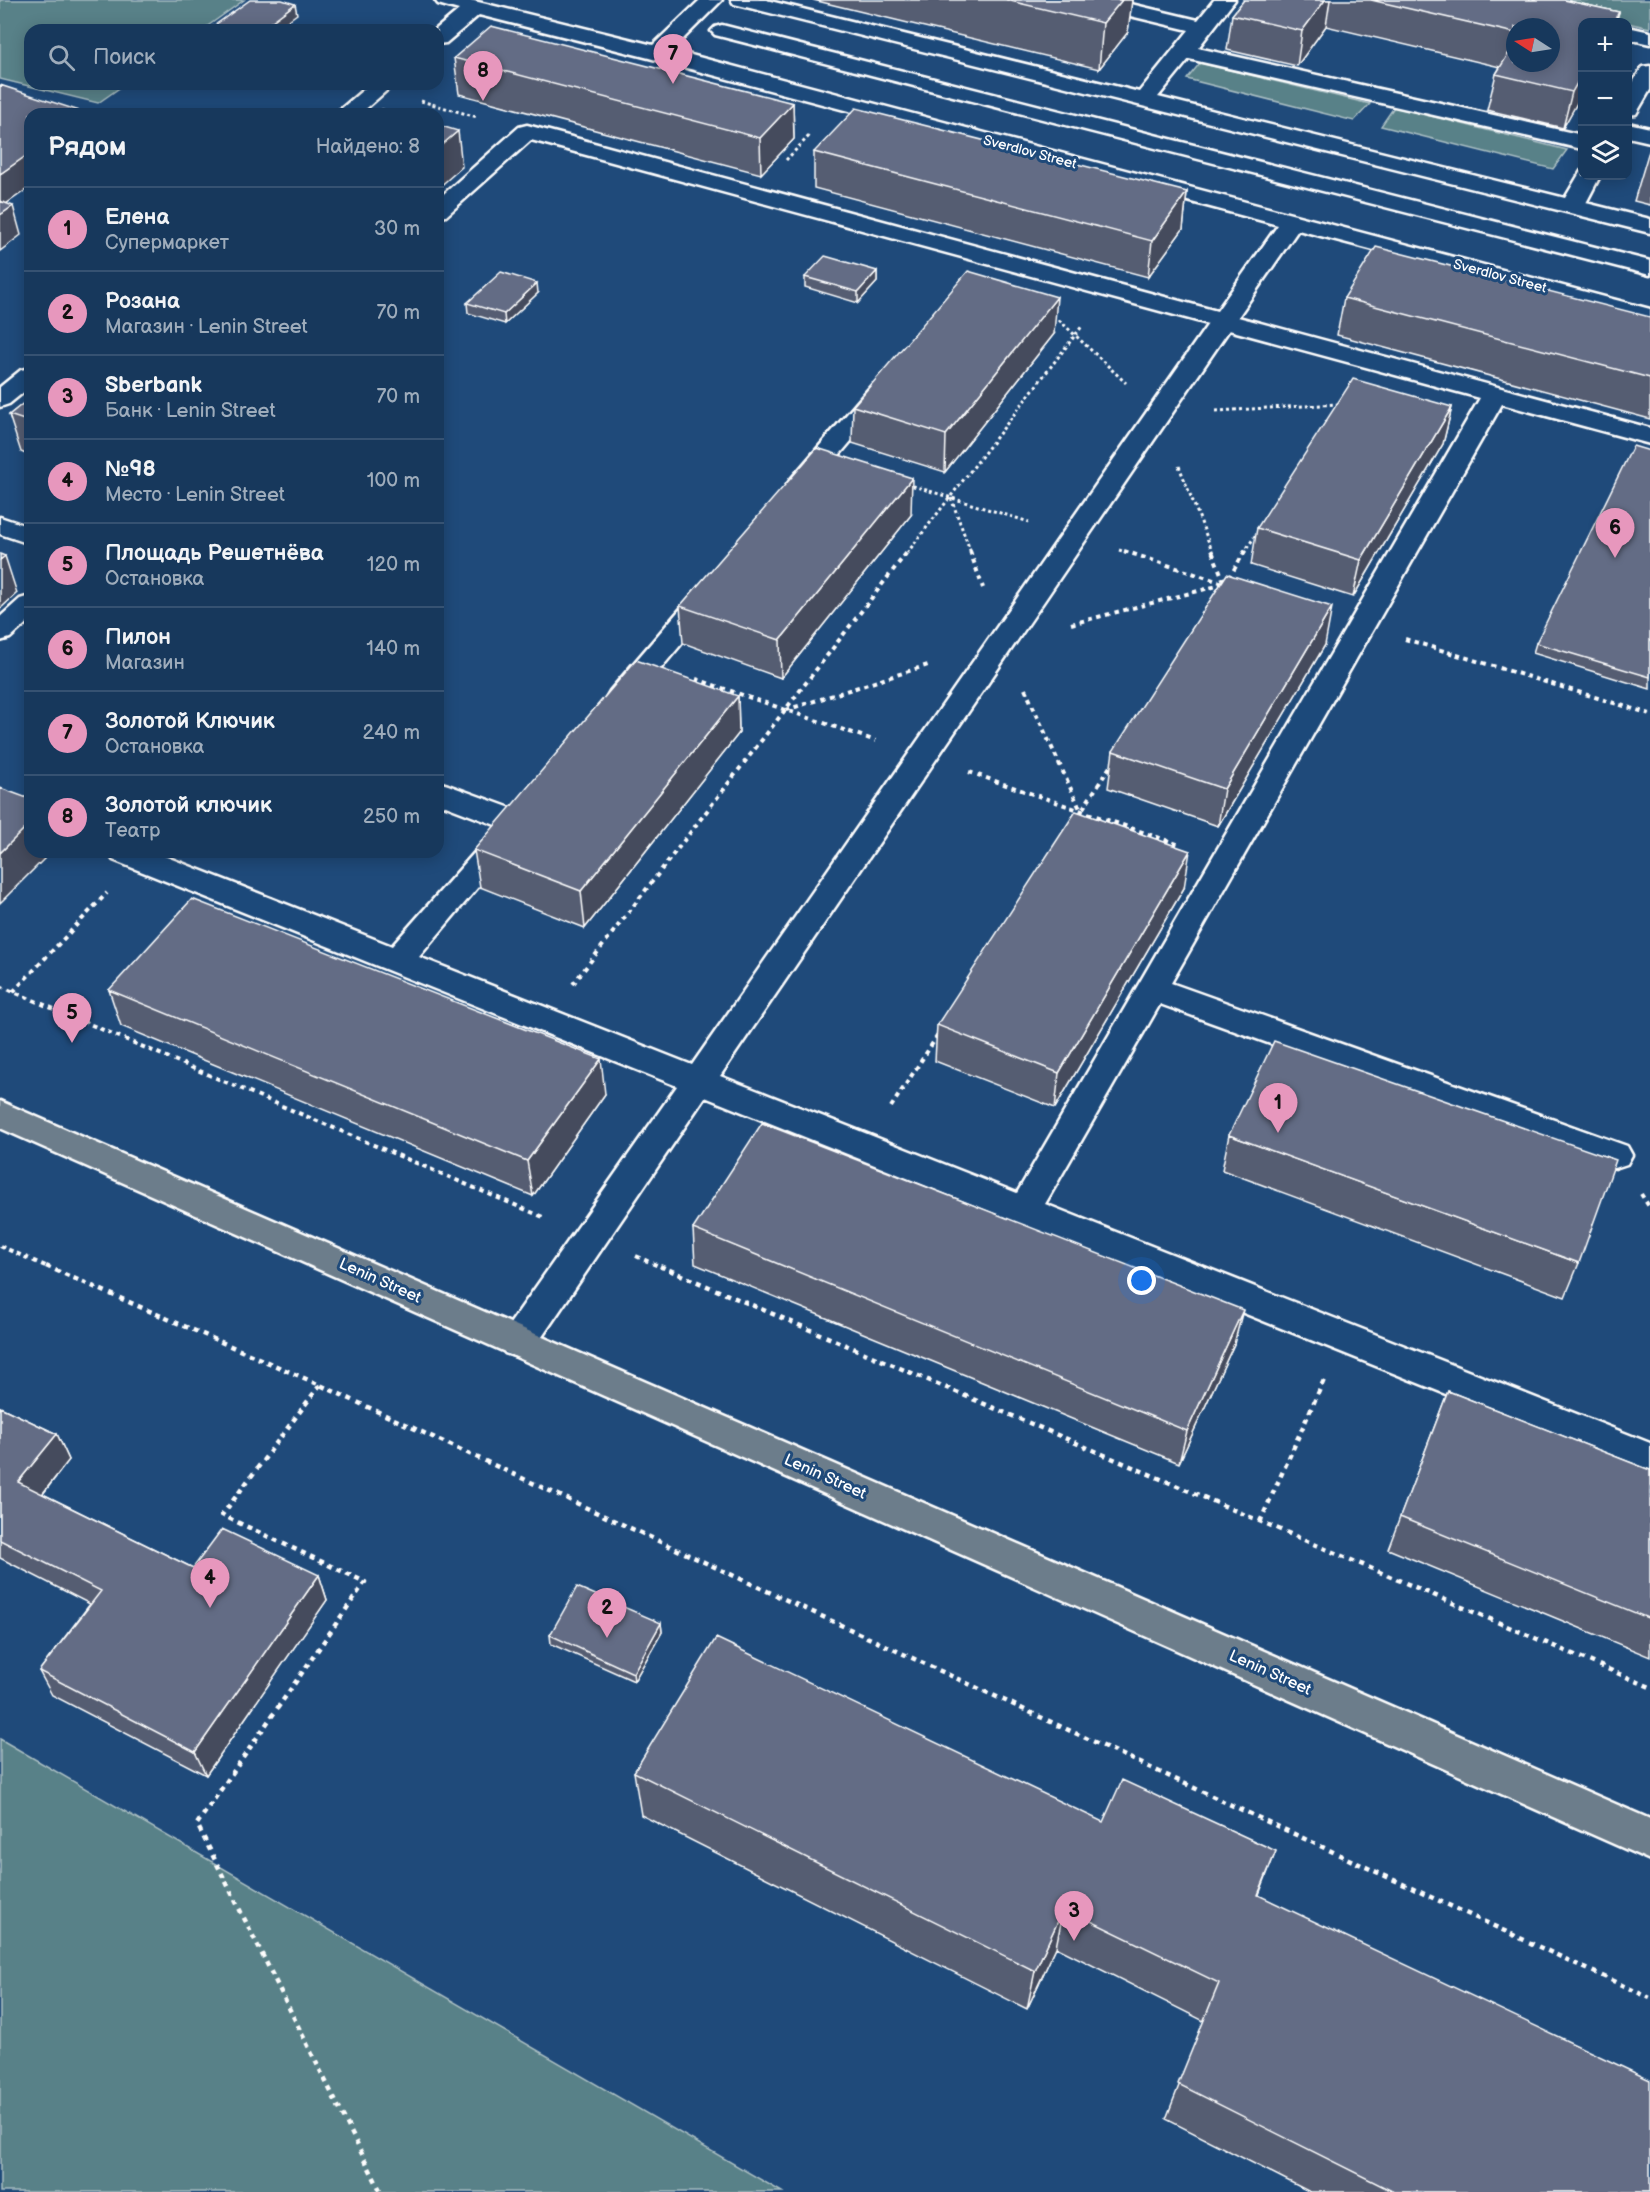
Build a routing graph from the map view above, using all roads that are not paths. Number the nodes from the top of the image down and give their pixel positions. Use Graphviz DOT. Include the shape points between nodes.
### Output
graph roads {
  1 [pos="445,0"];
  2 [pos="712,0"];
  3 [pos="741,0"];
  4 [pos="1087,0"];
  5 [pos="1225,0"];
  6 [pos="474,8"];
  7 [pos="1203,27"];
  8 [pos="722,31"];
  9 [pos="444,33"];
  10 [pos="1632,34"];
  11 [pos="1650,38"];
  12 [pos="1184,51"];
  13 [pos="657,53"];
  14 [pos="1650,72"];
  15 [pos="375,90"];
  16 [pos="1144,100"];
  17 [pos="1632,102"];
  18 [pos="353,108"];
  19 [pos="1632,131"];
  20 [pos="1650,135"];
  21 [pos="1578,141"];
  22 [pos="1587,180"];
  23 [pos="444,206"];
  24 [pos="1572,207"];
  25 [pos="1292,221"];
  26 [pos="1650,226"];
  27 [pos="1650,268"];
  28 [pos="1650,316"];
  29 [pos="1223,321"];
  30 [pos="900,367"];
  31 [pos="24,380"];
  32 [pos="1495,394"];
  33 [pos="0,399"];
  34 [pos="1650,436"];
  35 [pos="786,502"];
  36 [pos="0,525"];
  37 [pos="24,534"];
  38 [pos="725,574"];
  39 [pos="24,610"];
  40 [pos="0,632"];
  41 [pos="605,716"];
  42 [pos="444,793"];
  43 [pos="140,858"];
  44 [pos="398,961"];
  45 [pos="1152,989"];
  46 [pos="698,1081"];
  47 [pos="0,1114"];
  48 [pos="1615,1155"];
  49 [pos="1024,1211"];
  50 [pos="518,1342"];
  51 [pos="1650,1460"];
  52 [pos="1650,1840"];
  1 -- 6 [label="street, Sverdlov Street"];
  2 -- 13 [label="street"];
  3 -- 16 [label="street"];
  4 -- 7 [label="street"];
  5 -- 7 [label="street"];
  6 -- 9 [label="street"];
  6 -- 13 [label="street, Sverdlov Street"];
  7 -- 12 [label="street"];
  8 -- 27 [label="street"];
  10 -- 11 [label="street"];
  12 -- 16 [label="street"];
  12 -- 21 [label="street"];
  13 -- 25 [label="street, Sverdlov Street"];
  14 -- 17 [label="street"];
  15 -- 18 [label="street"];
  16 -- 24 [label="street"];
  19 -- 20 [label="street"];
  22 -- 24 [label="street"];
  23 -- 29 [label="street" via="527,132 985,267 1110,290"];
  24 -- 26 [label="street"];
  25 -- 28 [label="street, Sverdlov Street"];
  25 -- 29 [label="street"];
  29 -- 32 [label="street"];
  29 -- 46 [label="street"];
  30 -- 35 [label="street"];
  31 -- 33 [label="street"];
  32 -- 34 [label="street"];
  32 -- 45 [label="street"];
  36 -- 37 [label="street"];
  38 -- 41 [label="street"];
  39 -- 40 [label="street"];
  42 -- 44 [label="street" via="524,812"];
  43 -- 44 [label="street"];
  44 -- 46 [label="street"];
  45 -- 48 [label="street"];
  45 -- 49 [label="street"];
  46 -- 49 [label="street"];
  46 -- 50 [label="street"];
  47 -- 50 [label="main road, Lenin Street"];
  49 -- 51 [label="street"];
  50 -- 52 [label="main road, Lenin Street"];
}
